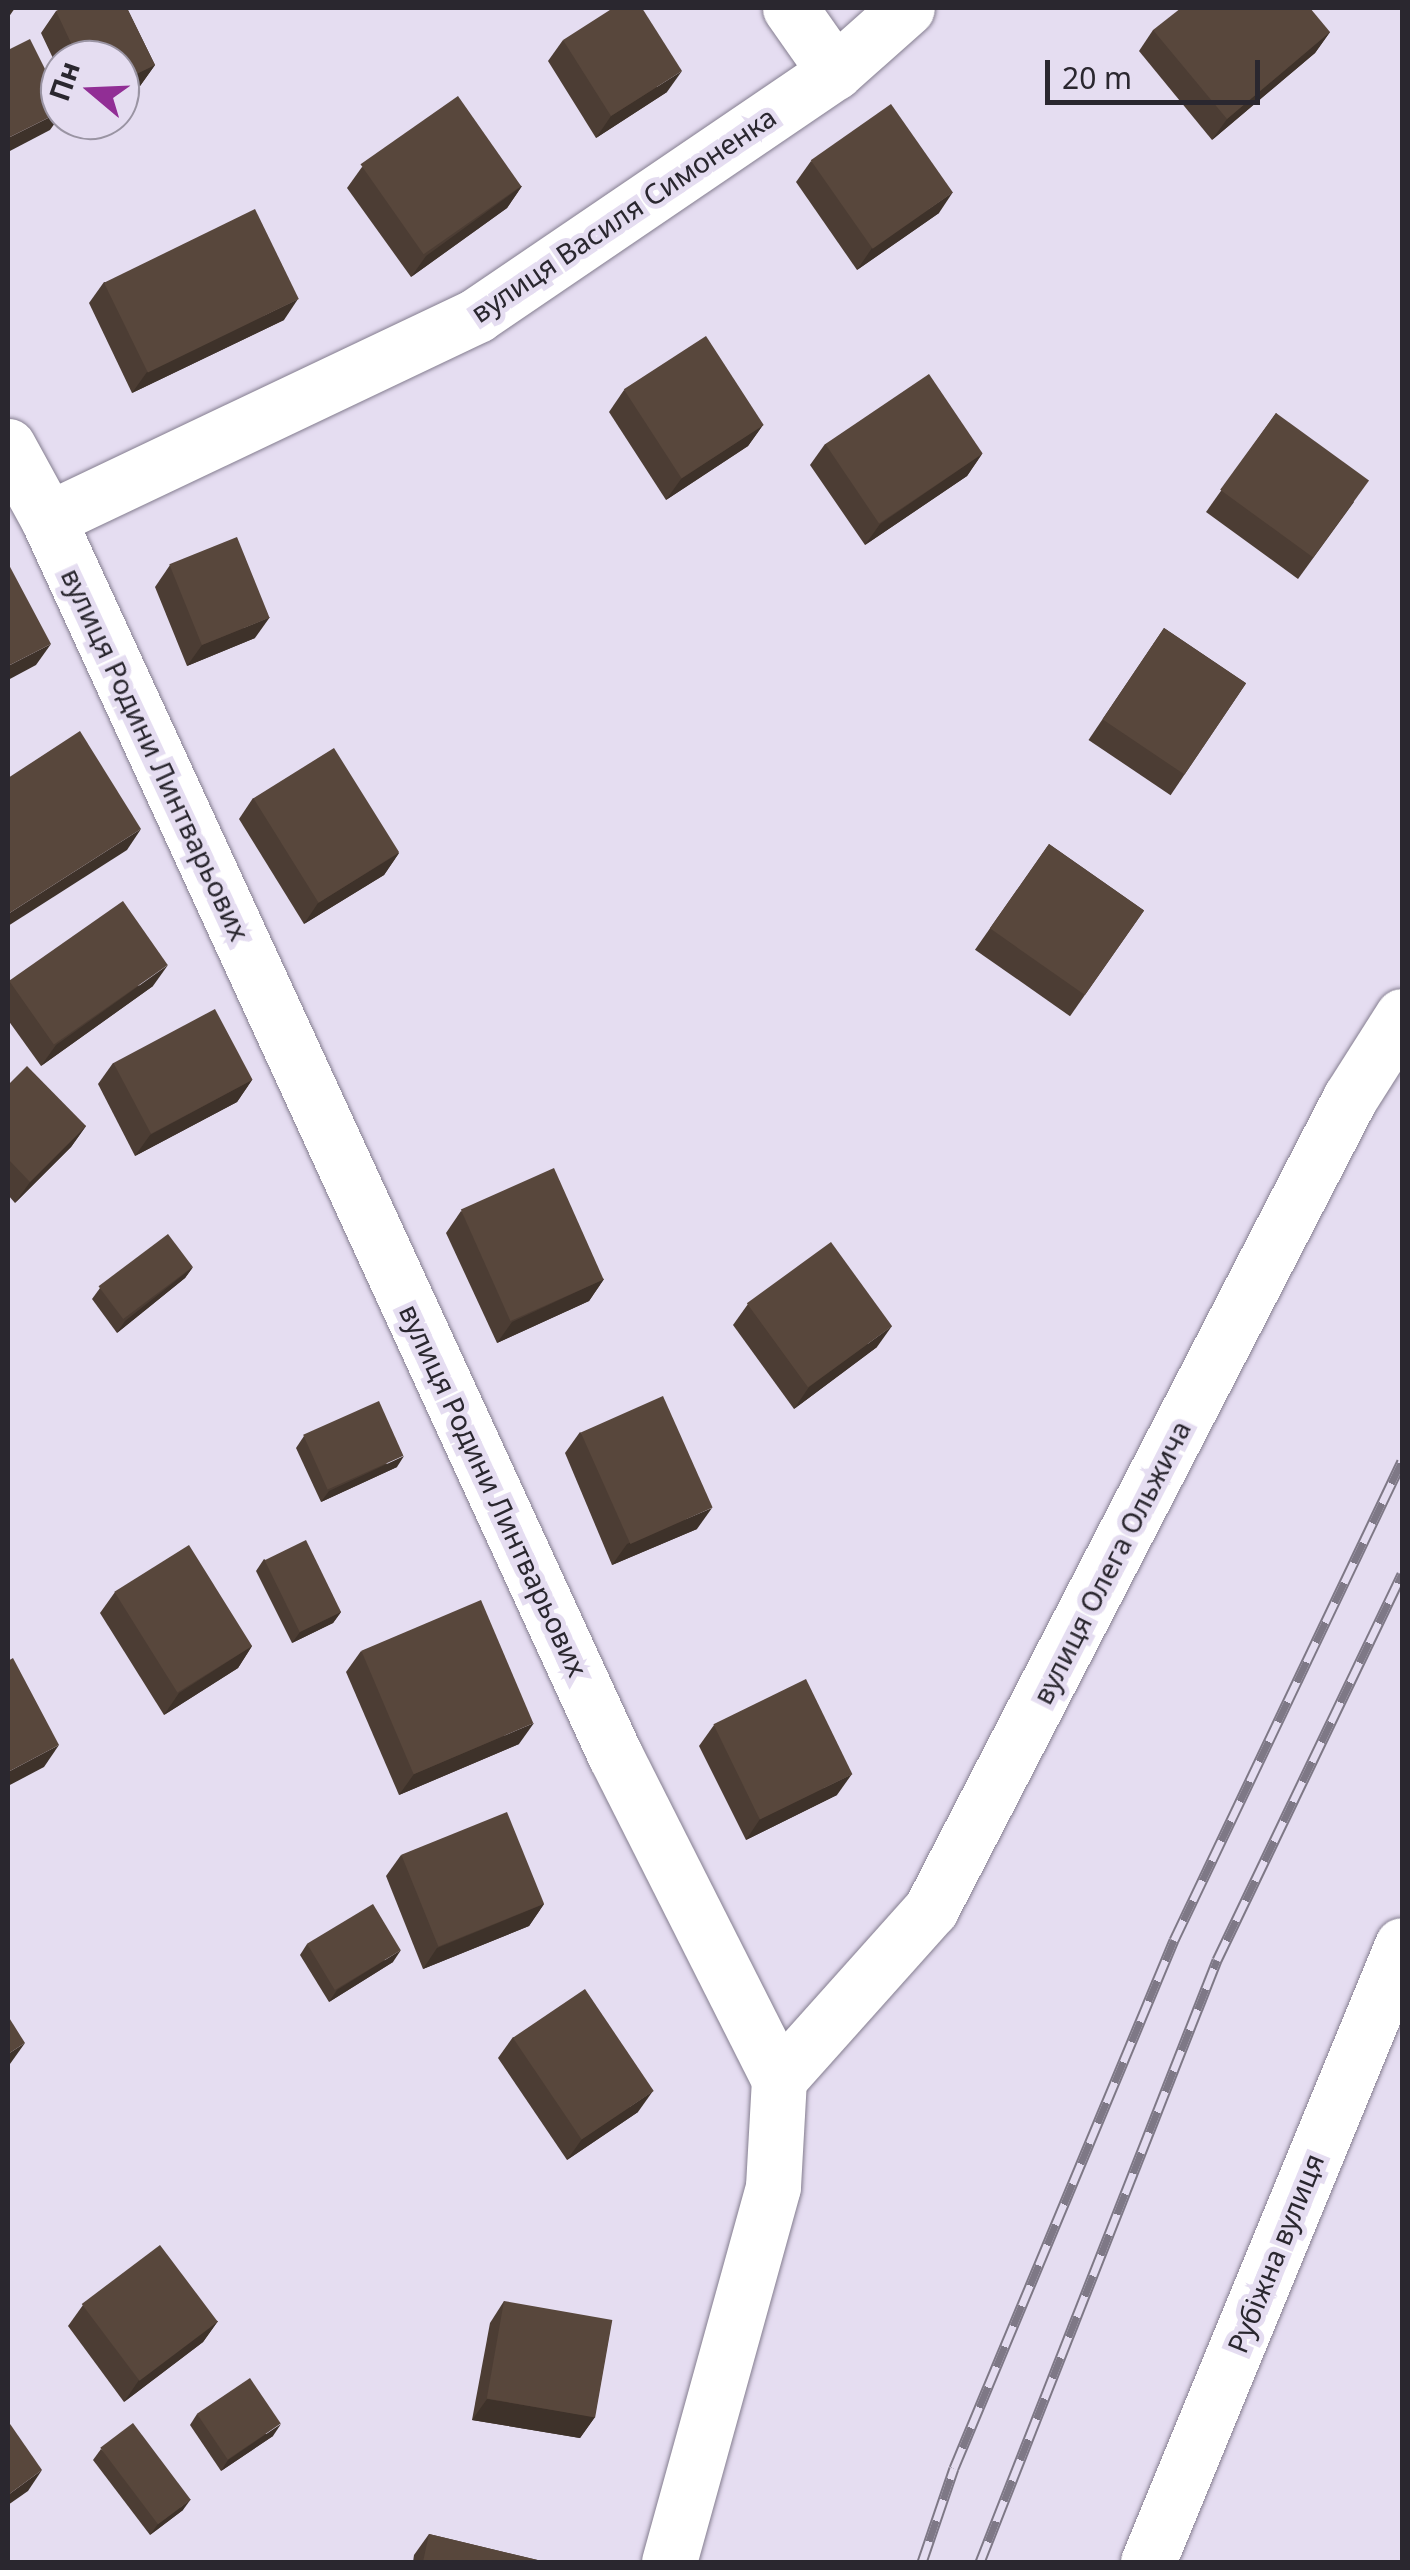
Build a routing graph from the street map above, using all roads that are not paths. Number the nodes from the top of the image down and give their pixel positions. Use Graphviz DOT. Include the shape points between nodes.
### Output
graph roads {
  1 [pos="790,8"];
  2 [pos="908,8"];
  3 [pos="835,72"];
  4 [pos="8,446"];
  5 [pos="48,520"];
  6 [pos="1402,1016"];
  7 [pos="1402,1944"];
  8 [pos="778,2079"];
  9 [pos="668,2562"];
  10 [pos="1148,2562"];
  1 -- 3 [label="street"];
  2 -- 3 [label="street, вулиця Василя Симоненка"];
  3 -- 5 [label="street, вулиця Василя Симоненка" via="477,315"];
  4 -- 5 [label="street, вулиця Родини Линтварьових"];
  5 -- 8 [label="street, вулиця Родини Линтварьових" via="615,1755"];
  6 -- 8 [label="street, вулиця Олега Ольжича" via="1341,1116 931,1909"];
  7 -- 10 [label="street, Рубіжна вулиця"];
  8 -- 9 [label="street, вулиця Родини Линтварьових" via="773,2188"];
}
